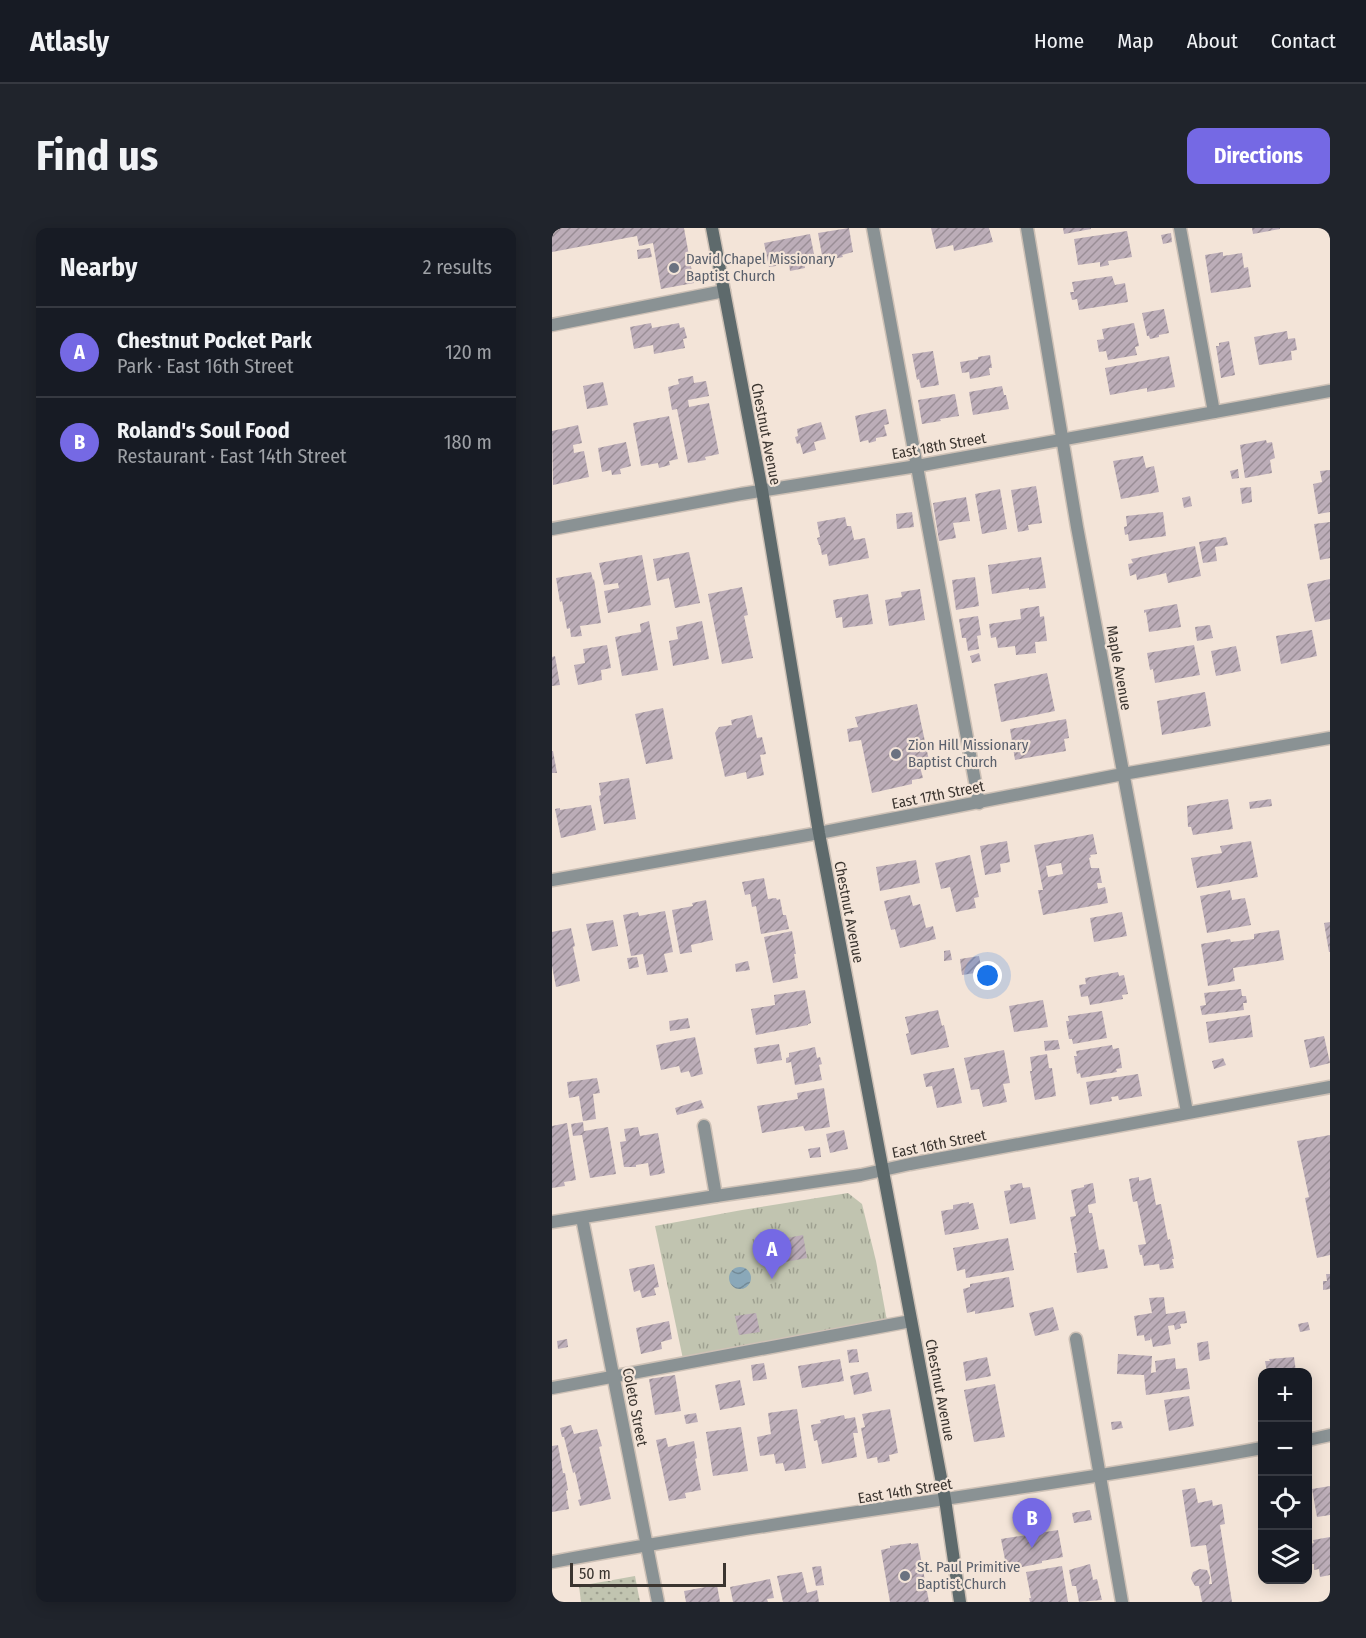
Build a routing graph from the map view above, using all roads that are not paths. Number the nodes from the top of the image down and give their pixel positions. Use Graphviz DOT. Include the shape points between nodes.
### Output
graph roads {
  1 [pos="712,228"];
  2 [pos="873,228"];
  3 [pos="1027,228"];
  4 [pos="1180,228"];
  5 [pos="724,291"];
  6 [pos="552,325"];
  7 [pos="1330,391"];
  8 [pos="1214,412"];
  9 [pos="1062,440"];
  10 [pos="917,466"];
  11 [pos="762,490"];
  12 [pos="552,529"];
  13 [pos="1330,738"];
  14 [pos="1123,774"];
  15 [pos="979,803"];
  16 [pos="819,833"];
  17 [pos="552,880"];
  18 [pos="1330,1087"];
  19 [pos="1187,1112"];
  20 [pos="704,1126"];
  21 [pos="883,1170"];
  22 [pos="716,1196"];
  23 [pos="582,1218"];
  24 [pos="552,1222"];
  25 [pos="911,1321"];
  26 [pos="1076,1339"];
  27 [pos="614,1377"];
  28 [pos="552,1388"];
  29 [pos="1330,1435"];
  30 [pos="1312,1439"];
  31 [pos="1258,1449"];
  32 [pos="1100,1476"];
  33 [pos="945,1499"];
  34 [pos="647,1544"];
  35 [pos="552,1562"];
  36 [pos="658,1602"];
  37 [pos="960,1602"];
  38 [pos="1122,1602"];
  1 -- 5 [label="main road, Chestnut Avenue"];
  2 -- 10 [label="street"];
  3 -- 9 [label="street, Maple Avenue"];
  4 -- 8 [label="street"];
  5 -- 6 [label="street"];
  5 -- 11 [label="main road, Chestnut Avenue"];
  7 -- 8 [label="street, East 18th Street"];
  8 -- 9 [label="street, East 18th Street"];
  9 -- 10 [label="street, East 18th Street"];
  9 -- 14 [label="street, Maple Avenue"];
  10 -- 11 [label="street, East 18th Street"];
  10 -- 15 [label="street"];
  11 -- 12 [label="street, East 18th Street"];
  11 -- 16 [label="main road, Chestnut Avenue"];
  13 -- 14 [label="street, East 17th Street"];
  14 -- 15 [label="street, East 17th Street"];
  14 -- 19 [label="street, Maple Avenue"];
  15 -- 16 [label="street, East 17th Street"];
  16 -- 17 [label="street, East 17th Street"];
  16 -- 21 [label="main road, Chestnut Avenue"];
  18 -- 19 [label="street, East 16th Street"];
  19 -- 21 [label="street, East 16th Street"];
  20 -- 22 [label="street"];
  21 -- 22 [label="street, East 16th Street"];
  21 -- 25 [label="main road, Chestnut Avenue"];
  22 -- 23 [label="street, East 16th Street"];
  23 -- 24 [label="street, East 16th Street"];
  23 -- 27 [label="street, Coleto Street"];
  25 -- 27 [label="street"];
  25 -- 33 [label="main road, Chestnut Avenue"];
  26 -- 32 [label="street"];
  27 -- 28 [label="street"];
  27 -- 34 [label="street, Coleto Street"];
  29 -- 30 [label="street"];
  31 -- 32 [label="street, East 14th Street"];
  32 -- 33 [label="street, East 14th Street"];
  32 -- 38 [label="street"];
  33 -- 34 [label="street, East 14th Street"];
  33 -- 37 [label="main road, Chestnut Avenue"];
  34 -- 35 [label="street, East 14th Street"];
  34 -- 36 [label="street, Coleto Street"];
}
